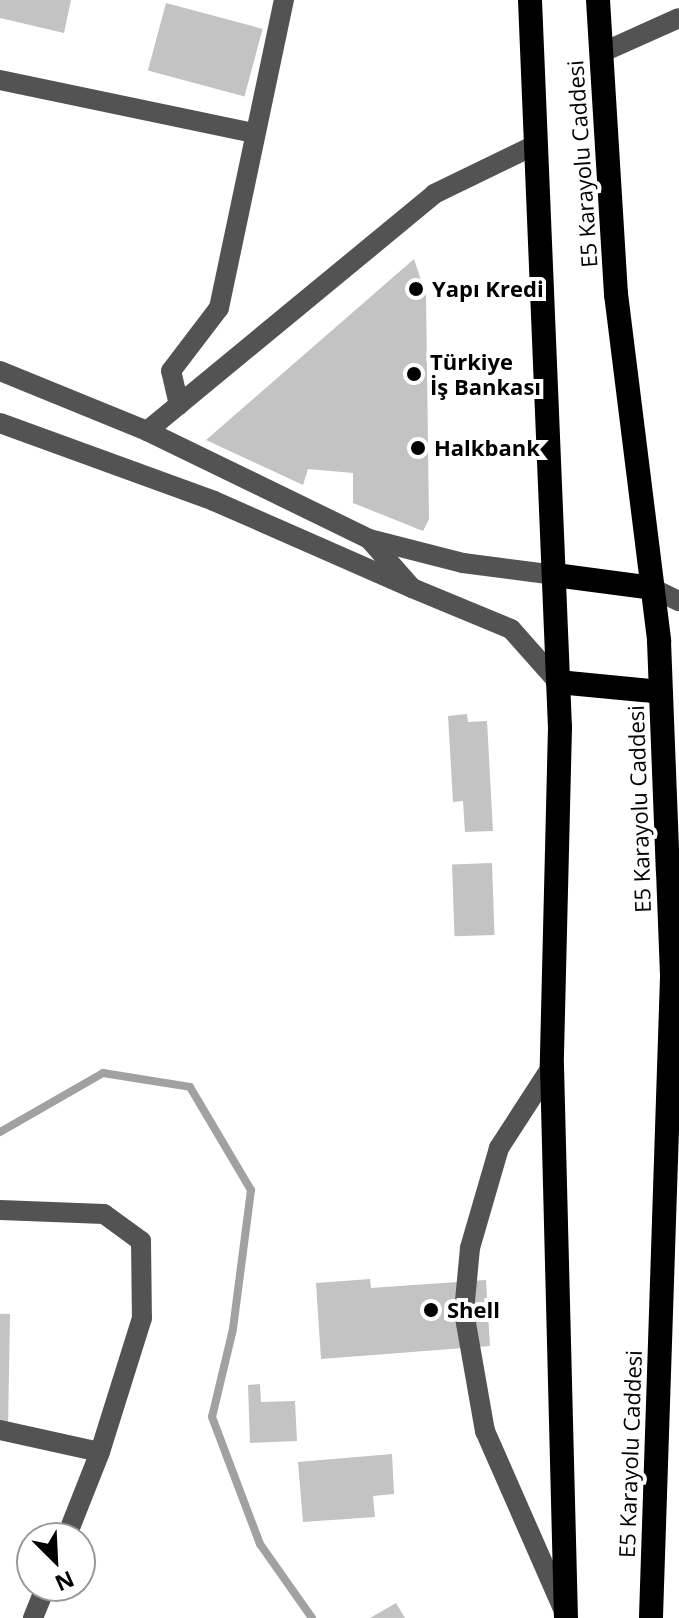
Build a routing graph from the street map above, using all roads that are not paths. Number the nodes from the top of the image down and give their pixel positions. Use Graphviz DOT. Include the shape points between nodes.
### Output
graph roads {
  1 [pos="284,0"];
  2 [pos="530,0"];
  3 [pos="598,0"];
  4 [pos="679,18"];
  5 [pos="601,53"];
  6 [pos="0,80"];
  7 [pos="254,133"];
  8 [pos="537,144"];
  9 [pos="0,371"];
  10 [pos="179,405"];
  11 [pos="0,423"];
  12 [pos="147,431"];
  13 [pos="369,539"];
  14 [pos="555,575"];
  15 [pos="412,588"];
  16 [pos="652,588"];
  17 [pos="679,601"];
  18 [pos="558,682"];
  19 [pos="670,692"];
  20 [pos="552,1066"];
  21 [pos="0,1210"];
  22 [pos="0,1430"];
  23 [pos="100,1452"];
  24 [pos="72,1522"];
  25 [pos="566,1617"];
  26 [pos="651,1618"];
  1 -- 7 [label="street"];
  2 -- 8 [label="highway, E5 Karayolu Caddesi"];
  3 -- 5 [label="highway, E5 Karayolu Caddesi"];
  4 -- 5 [label="street"];
  5 -- 16 [label="highway, E5 Karayolu Caddesi" via="616,294"];
  6 -- 7 [label="street"];
  7 -- 10 [label="street" via="219,308 171,371"];
  8 -- 10 [label="street" via="434,194"];
  8 -- 14 [label="highway, E5 Karayolu Caddesi"];
  9 -- 12 [label="street"];
  10 -- 12 [label="street"];
  11 -- 15 [label="street" via="214,501"];
  12 -- 13 [label="street"];
  13 -- 14 [label="street" via="463,563"];
  13 -- 15 [label="street"];
  14 -- 16 [label="highway"];
  14 -- 18 [label="highway, E5 Karayolu Caddesi"];
  15 -- 18 [label="street" via="511,629"];
  16 -- 17 [label="street"];
  16 -- 19 [label="highway, E5 Karayolu Caddesi"];
  18 -- 19 [label="highway"];
  18 -- 20 [label="highway, E5 Karayolu Caddesi"];
  19 -- 26 [label="highway, E5 Karayolu Caddesi" via="672,977"];
  20 -- 25 [label="highway, E5 Karayolu Caddesi"];
  20 -- 25 [label="street" via="499,1148 470,1248 464,1312 485,1431"];
  21 -- 23 [label="street" via="104,1214 141,1241 142,1318"];
  22 -- 23 [label="street"];
  23 -- 24 [label="street"];
}
